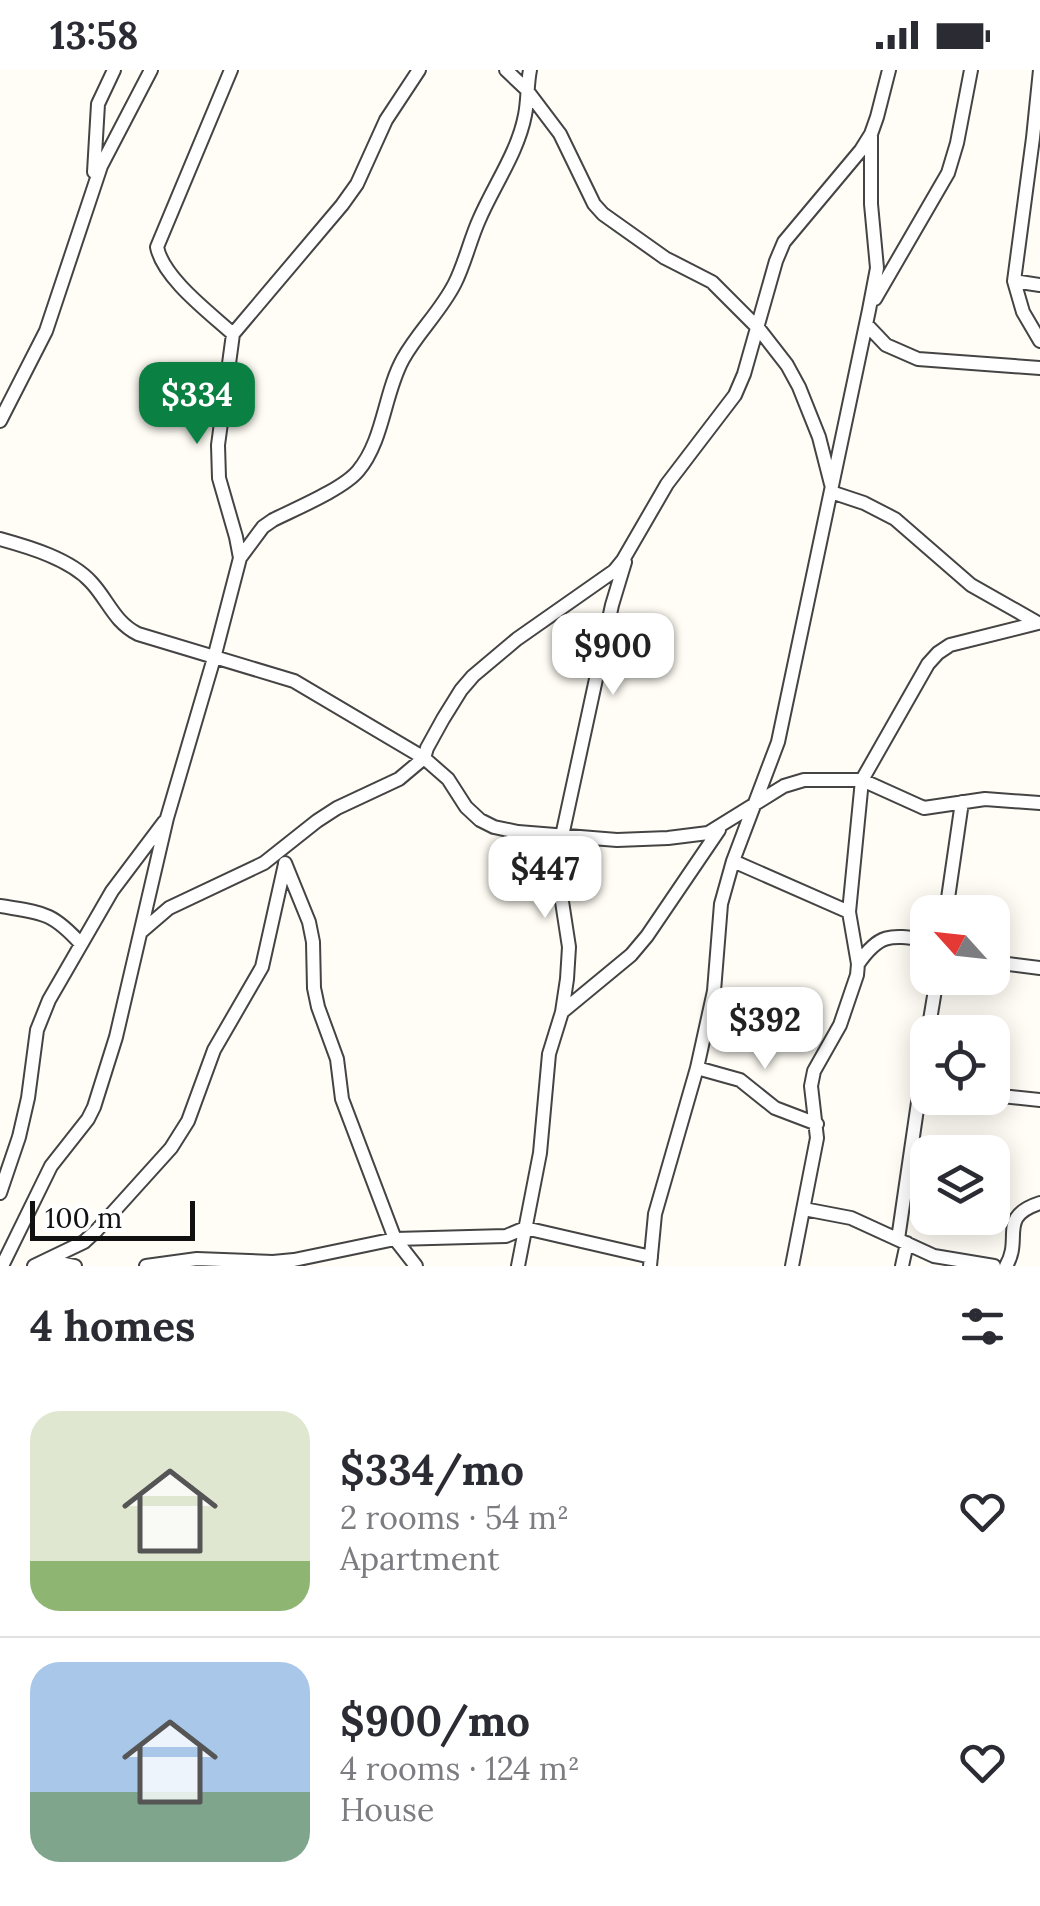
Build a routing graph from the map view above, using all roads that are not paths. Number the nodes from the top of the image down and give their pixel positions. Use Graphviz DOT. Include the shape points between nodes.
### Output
graph roads {
  1 [pos="114,70"];
  2 [pos="151,70"];
  3 [pos="230,70"];
  4 [pos="418,70"];
  5 [pos="506,70"];
  6 [pos="530,70"];
  7 [pos="889,70"];
  8 [pos="971,70"];
  9 [pos="1040,70"];
  10 [pos="526,89"];
  11 [pos="871,134"];
  12 [pos="1037,138"];
  13 [pos="94,184"];
  14 [pos="1014,281"];
  15 [pos="1040,285"];
  16 [pos="868,317"];
  17 [pos="758,329"];
  18 [pos="233,334"];
  19 [pos="1040,340"];
  20 [pos="1040,368"];
  21 [pos="0,421"];
  22 [pos="831,489"];
  23 [pos="0,538"];
  24 [pos="628,552"];
  25 [pos="240,558"];
  26 [pos="1039,624"];
  27 [pos="214,658"];
  28 [pos="424,758"];
  29 [pos="862,780"];
  30 [pos="962,802"];
  31 [pos="1040,804"];
  32 [pos="755,805"];
  33 [pos="168,818"];
  34 [pos="723,825"];
  35 [pos="562,836"];
  36 [pos="283,857"];
  37 [pos="733,861"];
  38 [pos="948,895"];
  39 [pos="0,906"];
  40 [pos="849,912"];
  41 [pos="141,932"];
  42 [pos="910,938"];
  43 [pos="81,944"];
  44 [pos="858,964"];
  45 [pos="1010,964"];
  46 [pos="1040,968"];
  47 [pos="562,1012"];
  48 [pos="697,1068"];
  49 [pos="1010,1097"];
  50 [pos="1040,1100"];
  51 [pos="919,1115"];
  52 [pos="817,1124"];
  53 [pos="0,1193"];
  54 [pos="1040,1203"];
  55 [pos="804,1209"];
  56 [pos="525,1228"];
  57 [pos="395,1239"];
  58 [pos="902,1241"];
  59 [pos="651,1261"];
  60 [pos="933,1261"];
  61 [pos="41,1263"];
  62 [pos="2,1266"];
  63 [pos="75,1266"];
  64 [pos="146,1266"];
  65 [pos="416,1266"];
  66 [pos="518,1266"];
  67 [pos="792,1266"];
  68 [pos="902,1266"];
  69 [pos="994,1266"];
  70 [pos="1006,1266"];
  1 -- 13 [label="street" via="98,104"];
  2 -- 13 [label="street"];
  3 -- 18 [label="street" via="157,247 184,288"];
  4 -- 18 [label="street" via="357,184"];
  5 -- 10 [label="street"];
  6 -- 10 [label="street"];
  7 -- 11 [label="street"];
  8 -- 16 [label="street" via="948,173"];
  9 -- 12 [label="street"];
  10 -- 17 [label="street" via="560,134 602,214 712,282"];
  10 -- 25 [label="street" via="519,135 456,281 394,378 368,456 340,486 263,527"];
  11 -- 16 [label="street" via="877,268"];
  11 -- 17 [label="street" via="784,242"];
  12 -- 14 [label="street"];
  13 -- 21 [label="street" via="46,331"];
  14 -- 15 [label="street"];
  14 -- 19 [label="street"];
  16 -- 20 [label="street" via="886,345 918,360"];
  16 -- 22 [label="street"];
  17 -- 22 [label="street" via="804,396"];
  17 -- 24 [label="street" via="735,395 667,484"];
  18 -- 25 [label="street" via="219,478"];
  22 -- 26 [label="street" via="883,512 971,585"];
  22 -- 32 [label="street" via="778,742"];
  23 -- 27 [label="street" via="62,562 90,581 127,628"];
  24 -- 28 [label="street" via="614,572 473,676"];
  24 -- 35 [label="street"];
  25 -- 27 [label="street"];
  26 -- 29 [label="street" via="938,653"];
  27 -- 28 [label="street" via="294,682"];
  27 -- 33 [label="street"];
  28 -- 35 [label="street" via="480,820"];
  28 -- 36 [label="street" via="337,808"];
  29 -- 30 [label="street" via="924,808"];
  29 -- 32 [label="street" via="804,780"];
  29 -- 40 [label="street"];
  30 -- 31 [label="street"];
  30 -- 38 [label="street"];
  32 -- 34 [label="street"];
  32 -- 37 [label="street"];
  33 -- 41 [label="street"];
  33 -- 43 [label="street" via="112,890"];
  34 -- 35 [label="street" via="668,838"];
  34 -- 47 [label="street" via="647,936"];
  35 -- 47 [label="street" via="569,948"];
  36 -- 41 [label="street" via="183,900"];
  36 -- 57 [label="street" via="314,942 314,988 342,1099"];
  36 -- 61 [label="street" via="262,968 214,1050 188,1121 84,1242"];
  37 -- 40 [label="street"];
  37 -- 48 [label="street"];
  39 -- 43 [label="street" via="54,918"];
  40 -- 44 [label="street"];
  41 -- 62 [label="street" via="94,1107 52,1166"];
  42 -- 44 [label="street" via="882,939"];
  43 -- 53 [label="street" via="38,1030 22,1124"];
  44 -- 52 [label="street" via="840,1025 814,1071"];
  45 -- 46 [label="street"];
  47 -- 56 [label="street" via="548,1054 540,1153"];
  48 -- 52 [label="street" via="740,1080 775,1108"];
  48 -- 59 [label="street" via="655,1214"];
  49 -- 50 [label="street"];
  51 -- 58 [label="street"];
  52 -- 55 [label="street"];
  54 -- 70 [label="street" via="1015,1218"];
  55 -- 58 [label="street" via="851,1218"];
  55 -- 67 [label="street"];
  56 -- 57 [label="street" via="506,1236"];
  56 -- 59 [label="street"];
  56 -- 66 [label="street"];
  57 -- 64 [label="street" via="294,1260"];
  57 -- 65 [label="street"];
  58 -- 60 [label="street"];
  58 -- 68 [label="street"];
  60 -- 69 [label="street"];
  61 -- 63 [label="street"];
}
